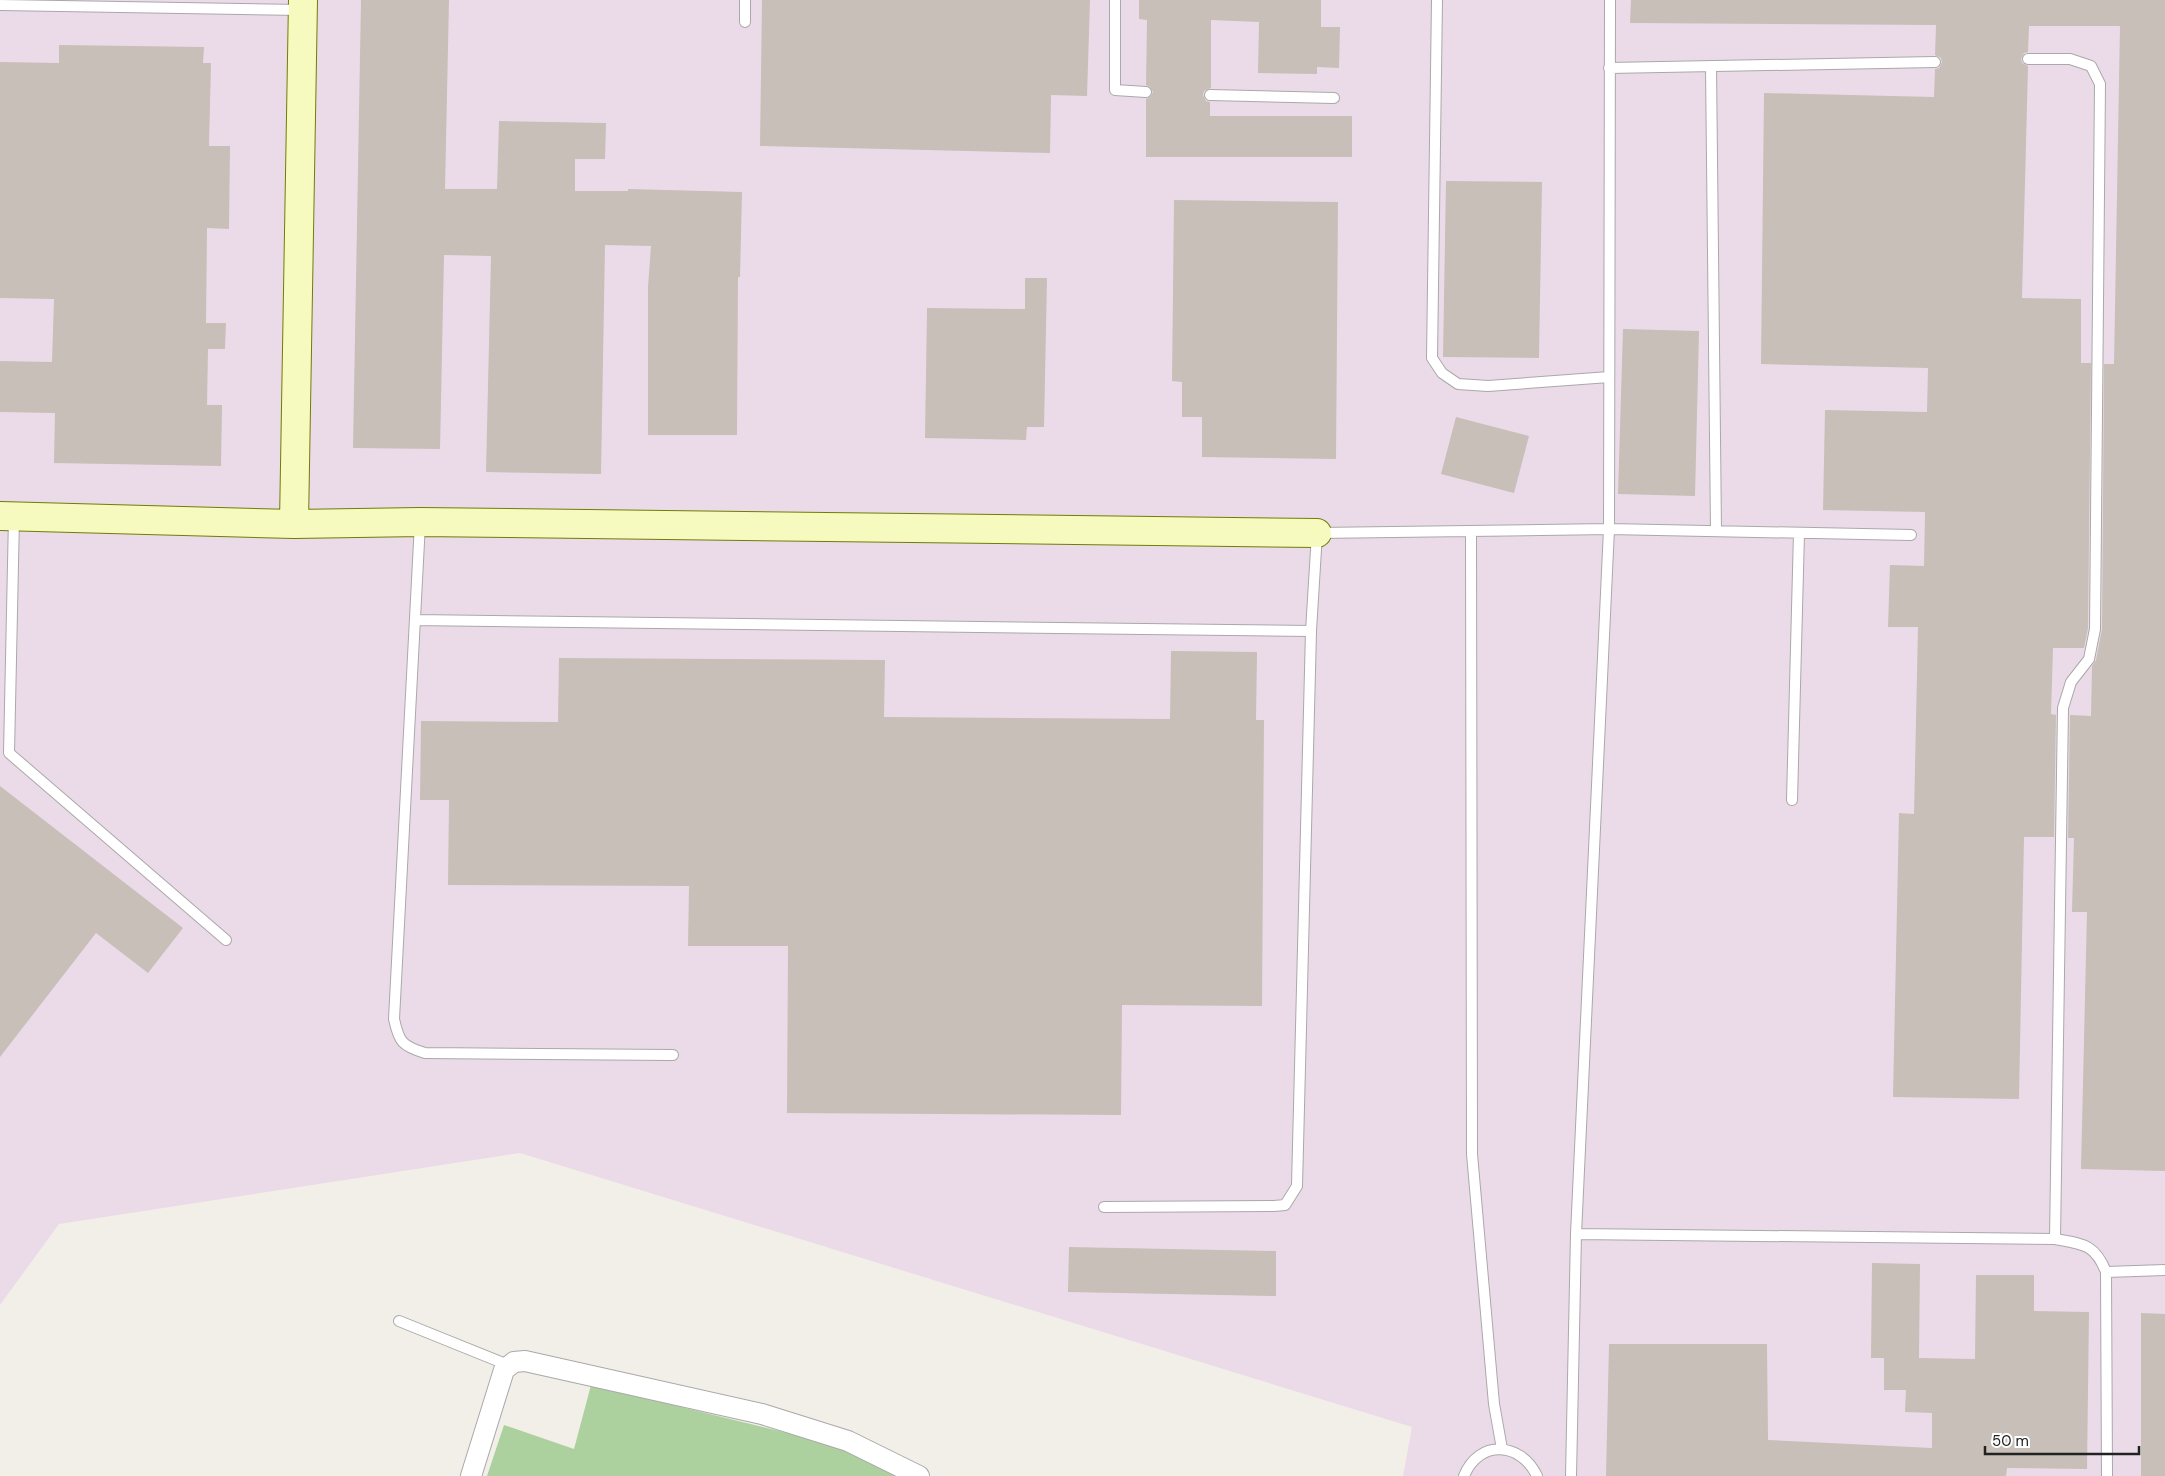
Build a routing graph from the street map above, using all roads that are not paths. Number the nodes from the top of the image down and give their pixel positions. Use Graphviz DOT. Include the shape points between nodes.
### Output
graph roads {
  1 [pos="745,0"];
  2 [pos="1114,0"];
  3 [pos="1437,0"];
  4 [pos="1610,0"];
  5 [pos="0,5"];
  6 [pos="303,5"];
  7 [pos="745,22"];
  8 [pos="2028,60"];
  9 [pos="1935,62"];
  10 [pos="1711,66"];
  11 [pos="1609,68"];
  12 [pos="1146,92"];
  13 [pos="1210,95"];
  14 [pos="1334,98"];
  15 [pos="1609,377"];
  16 [pos="7,516"];
  17 [pos="420,522"];
  18 [pos="294,524"];
  19 [pos="1609,529"];
  20 [pos="1471,531"];
  21 [pos="1716,531"];
  22 [pos="1317,533"];
  23 [pos="1799,533"];
  24 [pos="1911,535"];
  25 [pos="415,620"];
  26 [pos="1311,632"];
  27 [pos="1792,800"];
  28 [pos="226,940"];
  29 [pos="673,1055"];
  30 [pos="1104,1207"];
  31 [pos="1576,1234"];
  32 [pos="2055,1239"];
  33 [pos="2165,1270"];
  34 [pos="2106,1272"];
  35 [pos="398,1321"];
  36 [pos="508,1365"];
  37 [pos="1502,1449"];
  38 [pos="471,1476"];
  39 [pos="918,1476"];
  40 [pos="1464,1476"];
  41 [pos="1537,1476"];
  42 [pos="1571,1476"];
  43 [pos="2107,1476"];
  1 -- 7 [label="lane"];
  2 -- 12 [label="lane" via="1115,90"];
  3 -- 15 [label="lane" via="1432,358 1442,373 1458,384 1488,386"];
  4 -- 11 [label="lane"];
  5 -- 6 [label="lane"];
  6 -- 18 [label="street"];
  8 -- 32 [label="lane" via="2070,59 2090,66 2100,84 2095,629 2090,659 2070,682 2063,708"];
  9 -- 10 [label="lane"];
  10 -- 11 [label="lane"];
  10 -- 21 [label="lane"];
  11 -- 15 [label="lane"];
  13 -- 14 [label="lane"];
  15 -- 19 [label="lane"];
  16 -- 18 [label="street"];
  16 -- 28 [label="lane" via="10,753"];
  17 -- 18 [label="street"];
  17 -- 22 [label="street"];
  17 -- 25 [label="lane"];
  19 -- 20 [label="lane"];
  19 -- 21 [label="lane"];
  19 -- 31 [label="lane"];
  20 -- 22 [label="lane"];
  20 -- 37 [label="lane" via="1472,1154 1494,1404"];
  21 -- 23 [label="lane"];
  22 -- 26 [label="lane"];
  23 -- 24 [label="lane"];
  23 -- 27 [label="lane"];
  25 -- 26 [label="lane"];
  25 -- 29 [label="lane" via="394,1019 398,1037 407,1048 424,1053"];
  26 -- 30 [label="lane" via="1298,1186 1285,1205"];
  31 -- 32 [label="lane"];
  31 -- 42 [label="lane"];
  32 -- 34 [label="lane" via="2082,1244 2099,1255"];
  33 -- 34 [label="lane"];
  34 -- 43 [label="lane"];
  35 -- 36 [label="lane"];
  36 -- 38 [label="street"];
  36 -- 39 [label="street" via="525,1361 762,1414 848,1441"];
  37 -- 40 [label="lane" via="1476,1457"];
  37 -- 41 [label="lane" via="1524,1457"];
}
